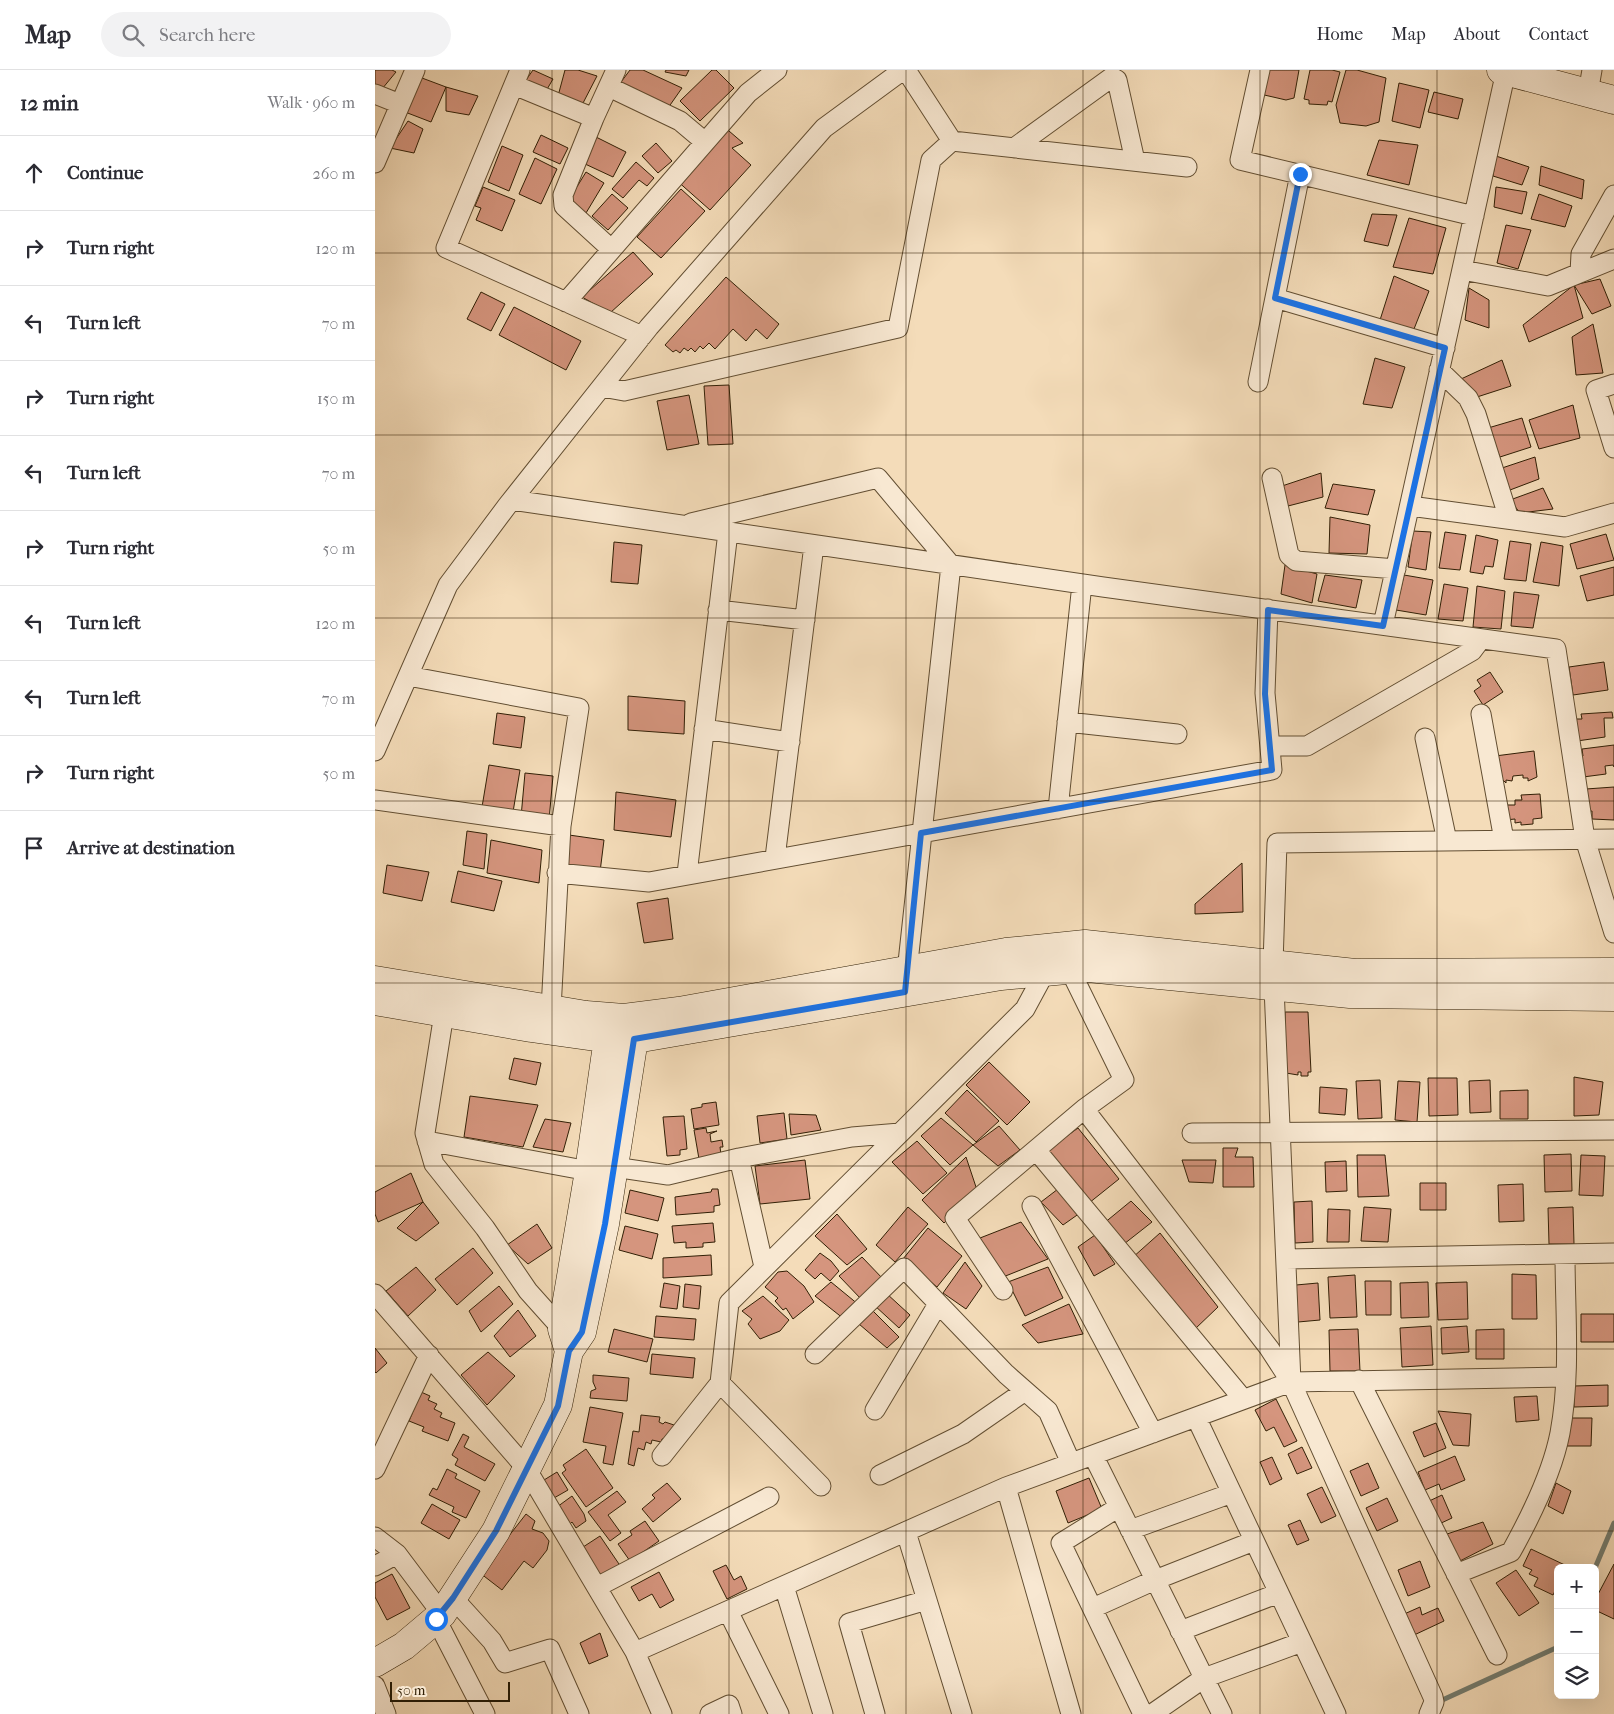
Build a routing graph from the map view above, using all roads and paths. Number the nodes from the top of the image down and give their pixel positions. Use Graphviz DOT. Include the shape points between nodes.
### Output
graph roads {
  1 [pos="415,70"];
  2 [pos="777,70"];
  3 [pos="904,70"];
  4 [pos="1260,70"];
  5 [pos="1503,71"];
  6 [pos="517,78"];
  7 [pos="612,79"];
  8 [pos="1590,81"];
  9 [pos="375,94"];
  10 [pos="1614,100"];
  11 [pos="400,104"];
  12 [pos="594,118"];
  13 [pos="952,141"];
  14 [pos="705,142"];
  15 [pos="1014,148"];
  16 [pos="1135,161"];
  17 [pos="375,163"];
  18 [pos="1187,167"];
  19 [pos="1300,174"];
  20 [pos="1614,195"];
  21 [pos="1474,216"];
  22 [pos="611,249"];
  23 [pos="1614,259"];
  24 [pos="1462,270"];
  25 [pos="1581,272"];
  26 [pos="1275,298"];
  27 [pos="565,302"];
  28 [pos="642,336"];
  29 [pos="1445,348"];
  30 [pos="1439,370"];
  31 [pos="1258,382"];
  32 [pos="1614,384"];
  33 [pos="602,386"];
  34 [pos="1614,448"];
  35 [pos="1272,478"];
  36 [pos="512,500"];
  37 [pos="1410,506"];
  38 [pos="1614,513"];
  39 [pos="1509,520"];
  40 [pos="682,525"];
  41 [pos="728,532"];
  42 [pos="814,545"];
  43 [pos="951,565"];
  44 [pos="1396,569"];
  45 [pos="1082,584"];
  46 [pos="719,610"];
  47 [pos="1268,610"];
  48 [pos="805,620"];
  49 [pos="1383,626"];
  50 [pos="1481,639"];
  51 [pos="408,676"];
  52 [pos="1481,714"];
  53 [pos="1067,722"];
  54 [pos="704,729"];
  55 [pos="1177,734"];
  56 [pos="1425,738"];
  57 [pos="790,742"];
  58 [pos="1270,746"];
  59 [pos="375,751"];
  60 [pos="375,800"];
  61 [pos="1057,809"];
  62 [pos="561,826"];
  63 [pos="921,833"];
  64 [pos="1585,839"];
  65 [pos="1614,839"];
  66 [pos="1504,840"];
  67 [pos="1447,841"];
  68 [pos="775,858"];
  69 [pos="557,873"];
  70 [pos="687,874"];
  71 [pos="1614,934"];
  72 [pos="1055,963"];
  73 [pos="1614,972"];
  74 [pos="1273,975"];
  75 [pos="375,980"];
  76 [pos="906,981"];
  77 [pos="1614,997"];
  78 [pos="375,1001"];
  79 [pos="446,1002"];
  80 [pos="551,1009"];
  81 [pos="622,1032"];
  82 [pos="1084,1109"];
  83 [pos="1614,1130"];
  84 [pos="1281,1132"];
  85 [pos="900,1133"];
  86 [pos="1192,1133"];
  87 [pos="427,1142"];
  88 [pos="1036,1150"];
  89 [pos="739,1158"];
  90 [pos="602,1169"];
  91 [pos="1032,1206"];
  92 [pos="1614,1253"];
  93 [pos="1565,1254"];
  94 [pos="1286,1259"];
  95 [pos="764,1267"];
  96 [pos="1003,1290"];
  97 [pos="375,1294"];
  98 [pos="938,1304"];
  99 [pos="571,1337"];
  100 [pos="815,1354"];
  101 [pos="429,1355"];
  102 [pos="1566,1377"];
  103 [pos="1359,1380"];
  104 [pos="1291,1382"];
  105 [pos="720,1383"];
  106 [pos="1025,1391"];
  107 [pos="1243,1399"];
  108 [pos="875,1410"];
  109 [pos="1196,1417"];
  110 [pos="1153,1433"];
  111 [pos="1093,1455"];
  112 [pos="662,1456"];
  113 [pos="1071,1463"];
  114 [pos="526,1468"];
  115 [pos="375,1469"];
  116 [pos="880,1474"];
  117 [pos="821,1486"];
  118 [pos="1006,1487"];
  119 [pos="1231,1493"];
  120 [pos="769,1497"];
  121 [pos="1119,1507"];
  122 [pos="1130,1530"];
  123 [pos="906,1532"];
  124 [pos="375,1537"];
  125 [pos="1254,1540"];
  126 [pos="397,1554"];
  127 [pos="375,1566"];
  128 [pos="1456,1574"];
  129 [pos="1155,1580"];
  130 [pos="784,1586"];
  131 [pos="597,1587"];
  132 [pos="1279,1592"];
  133 [pos="927,1600"];
  134 [pos="1093,1608"];
  135 [pos="444,1611"];
  136 [pos="728,1611"];
  137 [pos="1180,1631"];
  138 [pos="1302,1642"];
  139 [pos="635,1652"];
  140 [pos="1497,1655"];
  141 [pos="375,1663"];
  142 [pos="1204,1678"];
  143 [pos="375,1686"];
  144 [pos="1432,1706"];
  145 [pos="386,1714"];
  146 [pos="485,1714"];
  147 [pos="579,1714"];
  148 [pos="662,1714"];
  149 [pos="710,1714"];
  150 [pos="732,1714"];
  151 [pos="779,1714"];
  152 [pos="823,1714"];
  153 [pos="875,1714"];
  154 [pos="962,1714"];
  155 [pos="1071,1714"];
  156 [pos="1143,1714"];
  157 [pos="1152,1714"];
  158 [pos="1222,1714"];
  159 [pos="1336,1714"];
  1 -- 11 [label="street"];
  2 -- 14 [label="street" via="748,93"];
  3 -- 13 [label="street"];
  3 -- 28 [label="street" via="824,128"];
  4 -- 19 [label="street" via="1240,160"];
  5 -- 8 [label="street"];
  5 -- 21 [label="street"];
  6 -- 12 [label="street"];
  6 -- 27 [label="street" via="446,248"];
  7 -- 12 [label="street"];
  7 -- 14 [label="street" via="680,122"];
  8 -- 10 [label="street"];
  9 -- 11 [label="street"];
  11 -- 17 [label="street"];
  12 -- 22 [label="street" via="563,200 564,206"];
  13 -- 15 [label="street"];
  13 -- 33 [label="street" via="931,160 898,328 624,391"];
  14 -- 22 [label="street"];
  15 -- 16 [label="street"];
  15 -- 16 [label="street" via="1112,77 1117,80"];
  16 -- 18 [label="street"];
  19 -- 21 [label="street"];
  19 -- 26 [label="street"];
  20 -- 25 [label="street" via="1581,254"];
  21 -- 24 [label="street"];
  22 -- 27 [label="street"];
  23 -- 25 [label="street"];
  24 -- 25 [label="street" via="1548,286"];
  24 -- 29 [label="street"];
  26 -- 29 [label="street"];
  26 -- 31 [label="street"];
  27 -- 28 [label="street"];
  28 -- 33 [label="street"];
  29 -- 30 [label="street"];
  30 -- 37 [label="street"];
  30 -- 39 [label="street" via="1468,398 1476,414"];
  32 -- 34 [label="street" via="1596,390"];
  33 -- 36 [label="street"];
  35 -- 44 [label="street" via="1289,555 1296,561"];
  36 -- 40 [label="street"];
  36 -- 51 [label="street" via="448,585"];
  37 -- 39 [label="street"];
  37 -- 44 [label="street"];
  38 -- 39 [label="street" via="1565,527"];
  40 -- 41 [label="street"];
  40 -- 43 [label="street" via="878,478"];
  41 -- 42 [label="street"];
  41 -- 46 [label="street"];
  42 -- 43 [label="street"];
  42 -- 48 [label="street"];
  43 -- 45 [label="street"];
  43 -- 63 [label="street"];
  44 -- 49 [label="street"];
  45 -- 47 [label="street"];
  45 -- 53 [label="street"];
  46 -- 48 [label="street"];
  46 -- 54 [label="street"];
  47 -- 49 [label="street"];
  47 -- 58 [label="street" via="1265,694"];
  48 -- 57 [label="street"];
  49 -- 50 [label="street"];
  50 -- 58 [label="street" via="1472,651 1307,746"];
  50 -- 64 [label="street" via="1556,649"];
  51 -- 59 [label="street"];
  51 -- 62 [label="street" via="579,708"];
  52 -- 66 [label="street"];
  53 -- 55 [label="street"];
  53 -- 61 [label="street"];
  54 -- 57 [label="street"];
  54 -- 70 [label="street"];
  56 -- 67 [label="street"];
  57 -- 68 [label="street"];
  58 -- 61 [label="street" via="1272,770"];
  60 -- 62 [label="street"];
  61 -- 63 [label="street"];
  62 -- 69 [label="street"];
  63 -- 68 [label="street"];
  63 -- 76 [label="street"];
  64 -- 65 [label="street"];
  64 -- 66 [label="street"];
  64 -- 71 [label="street"];
  66 -- 67 [label="street"];
  67 -- 74 [label="street" via="1277,843"];
  68 -- 70 [label="street"];
  69 -- 70 [label="street" via="649,882"];
  69 -- 80 [label="street"];
  72 -- 74 [label="street" via="1088,968"];
  72 -- 76 [label="street" via="1001,976"];
  72 -- 82 [label="street" via="1124,1080"];
  72 -- 85 [label="street" via="1025,1010"];
  73 -- 74 [label="street"];
  74 -- 77 [label="street" via="1350,994"];
  74 -- 84 [label="street"];
  75 -- 79 [label="street"];
  76 -- 81 [label="street"];
  78 -- 79 [label="street"];
  79 -- 80 [label="street"];
  79 -- 81 [label="street"];
  79 -- 87 [label="street" via="425,1133"];
  80 -- 81 [label="street"];
  81 -- 90 [label="street"];
  82 -- 88 [label="street"];
  82 -- 104 [label="street" via="1269,1348"];
  83 -- 84 [label="street"];
  84 -- 86 [label="street"];
  84 -- 94 [label="street"];
  85 -- 89 [label="street" via="852,1137"];
  85 -- 95 [label="street"];
  87 -- 90 [label="street"];
  87 -- 99 [label="street" via="434,1164 485,1228 528,1291"];
  88 -- 96 [label="street" via="955,1218"];
  88 -- 107 [label="street"];
  89 -- 90 [label="street" via="668,1175"];
  89 -- 95 [label="street"];
  90 -- 99 [label="street"];
  91 -- 110 [label="street"];
  92 -- 93 [label="street"];
  93 -- 94 [label="street"];
  93 -- 102 [label="street"];
  94 -- 104 [label="street"];
  95 -- 105 [label="street" via="729,1303"];
  97 -- 101 [label="street"];
  98 -- 100 [label="street" via="903,1268"];
  98 -- 106 [label="street"];
  98 -- 108 [label="street"];
  99 -- 114 [label="street" via="558,1406"];
  101 -- 114 [label="street"];
  101 -- 115 [label="street"];
  102 -- 103 [label="street"];
  102 -- 128 [label="street" via="1560,1434 1537,1505 1511,1552"];
  103 -- 104 [label="street"];
  103 -- 128 [label="street"];
  104 -- 107 [label="street"];
  104 -- 144 [label="street"];
  105 -- 112 [label="street"];
  105 -- 117 [label="street"];
  106 -- 113 [label="street" via="1048,1412"];
  106 -- 116 [label="street" via="963,1434"];
  107 -- 109 [label="street"];
  109 -- 110 [label="street"];
  109 -- 119 [label="street"];
  110 -- 111 [label="street"];
  111 -- 113 [label="street"];
  111 -- 121 [label="street"];
  113 -- 118 [label="street"];
  114 -- 131 [label="street"];
  114 -- 135 [label="street" via="496,1531"];
  118 -- 123 [label="street"];
  118 -- 155 [label="street"];
  119 -- 122 [label="street"];
  119 -- 125 [label="street"];
  120 -- 131 [label="street"];
  121 -- 122 [label="street"];
  121 -- 134 [label="street" via="1061,1543"];
  122 -- 129 [label="street"];
  123 -- 130 [label="street"];
  123 -- 133 [label="street"];
  124 -- 126 [label="street"];
  125 -- 129 [label="street"];
  125 -- 132 [label="street"];
  126 -- 127 [label="street"];
  126 -- 135 [label="street"];
  128 -- 140 [label="street"];
  129 -- 134 [label="street"];
  129 -- 137 [label="street"];
  130 -- 136 [label="street"];
  130 -- 152 [label="street"];
  131 -- 139 [label="street"];
  132 -- 137 [label="street"];
  132 -- 138 [label="street"];
  133 -- 153 [label="street" via="849,1623"];
  133 -- 154 [label="street"];
  134 -- 156 [label="street"];
  135 -- 141 [label="street" via="404,1646"];
  135 -- 146 [label="street"];
  135 -- 147 [label="street" via="493,1641 505,1663 550,1649"];
  136 -- 139 [label="street"];
  136 -- 151 [label="street"];
  137 -- 142 [label="street"];
  138 -- 142 [label="street"];
  138 -- 159 [label="street"];
  139 -- 148 [label="street"];
  142 -- 157 [label="street"];
  142 -- 158 [label="street"];
  143 -- 145 [label="street"];
  149 -- 150 [label="street" via="729,1705"];
}
